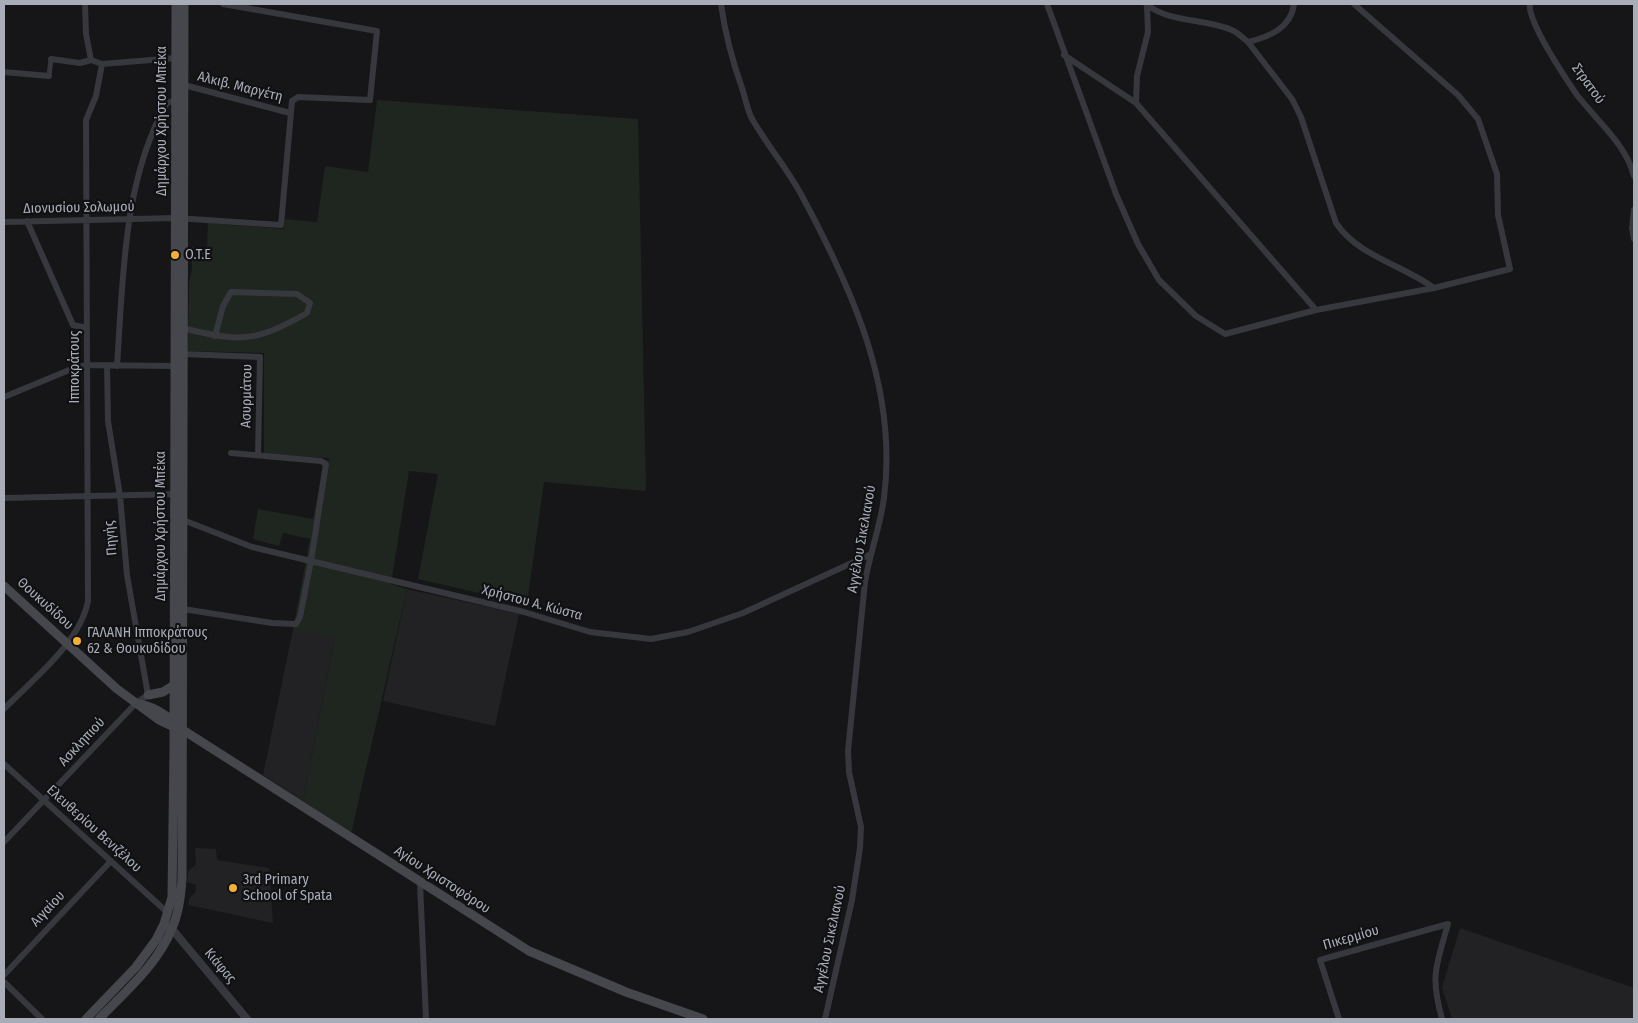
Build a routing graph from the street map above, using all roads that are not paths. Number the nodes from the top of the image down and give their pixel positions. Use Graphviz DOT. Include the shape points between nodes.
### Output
graph roads {
  1 [pos="85,4"];
  2 [pos="176,4"];
  3 [pos="184,4"];
  4 [pos="223,4"];
  5 [pos="721,4"];
  6 [pos="1047,4"];
  7 [pos="1146,4"];
  8 [pos="1294,4"];
  9 [pos="1354,4"];
  10 [pos="1530,4"];
  11 [pos="1248,42"];
  12 [pos="1064,55"];
  13 [pos="176,58"];
  14 [pos="51,59"];
  15 [pos="91,60"];
  16 [pos="102,64"];
  17 [pos="4,72"];
  18 [pos="49,76"];
  19 [pos="184,86"];
  20 [pos="176,100"];
  21 [pos="1136,103"];
  22 [pos="290,113"];
  23 [pos="1634,176"];
  24 [pos="1634,210"];
  25 [pos="180,218"];
  26 [pos="87,220"];
  27 [pos="130,220"];
  28 [pos="27,221"];
  29 [pos="4,222"];
  30 [pos="1634,239"];
  31 [pos="1434,288"];
  32 [pos="1316,310"];
  33 [pos="87,328"];
  34 [pos="182,328"];
  35 [pos="216,336"];
  36 [pos="182,354"];
  37 [pos="87,365"];
  38 [pos="107,365"];
  39 [pos="117,366"];
  40 [pos="174,366"];
  41 [pos="4,397"];
  42 [pos="231,453"];
  43 [pos="258,454"];
  44 [pos="178,494"];
  45 [pos="88,496"];
  46 [pos="120,496"];
  47 [pos="4,498"];
  48 [pos="183,520"];
  49 [pos="869,555"];
  50 [pos="311,561"];
  51 [pos="4,586"];
  52 [pos="183,610"];
  53 [pos="67,643"];
  54 [pos="174,685"];
  55 [pos="148,696"];
  56 [pos="139,703"];
  57 [pos="4,709"];
  58 [pos="177,727"];
  59 [pos="4,764"];
  60 [pos="44,801"];
  61 [pos="4,842"];
  62 [pos="111,861"];
  63 [pos="420,883"];
  64 [pos="168,913"];
  65 [pos="172,928"];
  66 [pos="4,975"];
  67 [pos="4,982"];
  68 [pos="42,1019"];
  69 [pos="86,1019"];
  70 [pos="99,1019"];
  71 [pos="247,1019"];
  72 [pos="426,1019"];
  73 [pos="703,1019"];
  74 [pos="825,1019"];
  75 [pos="1339,1019"];
  76 [pos="1442,1019"];
  1 -- 15 [label="street"];
  2 -- 13 [label="main road, Δημάρχου Χρήστου Μπέκα"];
  3 -- 19 [label="main road, Δημάρχου Χρήστου Μπέκα"];
  4 -- 22 [label="street" via="376,31 370,100 298,97 293,99"];
  5 -- 49 [label="street, Αγγέλου Σικελιανού" via="725,36 750,115 803,197 850,290 876,369 885,438 885,478 878,529"];
  6 -- 12 [label="street"];
  7 -- 11 [label="street" via="1163,14 1221,26"];
  7 -- 21 [label="street" via="1148,32 1137,76"];
  8 -- 11 [label="street" via="1291,16 1280,28"];
  9 -- 31 [label="street" via="1472,109 1497,174 1498,215 1510,269"];
  10 -- 23 [label="street, Στρατού" via="1539,34 1578,95 1620,147 1632,165"];
  11 -- 31 [label="street" via="1292,99 1301,117 1336,223 1346,238 1418,276"];
  12 -- 21 [label="street"];
  12 -- 32 [label="street" via="1128,224 1159,280 1176,298 1196,316 1225,334"];
  13 -- 16 [label="street"];
  13 -- 20 [label="main road, Δημάρχου Χρήστου Μπέκα"];
  14 -- 15 [label="street"];
  14 -- 18 [label="street"];
  15 -- 16 [label="street"];
  16 -- 26 [label="street, Ιπποκράτους" via="96,96 86,120"];
  17 -- 18 [label="street"];
  19 -- 22 [label="street, Αλκιβ. Μαργέτη"];
  19 -- 25 [label="main road, Δημάρχου Χρήστου Μπέκα"];
  20 -- 25 [label="main road, Δημάρχου Χρήστου Μπέκα"];
  20 -- 27 [label="street" via="167,103 144,157"];
  21 -- 32 [label="street"];
  22 -- 25 [label="street, Διονυσίου Σολωμού" via="281,224"];
  24 -- 30 [label="street"];
  25 -- 27 [label="street, Διονυσίου Σολωμού"];
  25 -- 34 [label="main road, Δημάρχου Χρήστου Μπέκα"];
  25 -- 40 [label="main road, Δημάρχου Χρήστου Μπέκα"];
  26 -- 27 [label="street, Διονυσίου Σολωμού"];
  26 -- 28 [label="street, Διονυσίου Σολωμού"];
  26 -- 33 [label="street, Ιπποκράτους"];
  27 -- 39 [label="street"];
  28 -- 29 [label="street, Διονυσίου Σολωμού"];
  28 -- 33 [label="street" via="73,325"];
  31 -- 32 [label="street"];
  33 -- 37 [label="street, Ιπποκράτους"];
  34 -- 35 [label="street"];
  34 -- 36 [label="main road, Δημάρχου Χρήστου Μπέκα"];
  35 -- 35 [label="street" via="244,339 267,334 307,313 310,302 297,294 231,292 223,306"];
  36 -- 43 [label="street, Ασυρμάτου" via="260,357"];
  36 -- 44 [label="main road, Δημάρχου Χρήστου Μπέκα"];
  37 -- 38 [label="street"];
  37 -- 41 [label="street"];
  37 -- 45 [label="street, Ιπποκράτους"];
  38 -- 39 [label="street"];
  38 -- 46 [label="street, Πηγής" via="108,421"];
  39 -- 40 [label="street"];
  40 -- 44 [label="main road, Δημάρχου Χρήστου Μπέκα"];
  42 -- 43 [label="street"];
  43 -- 50 [label="street" via="326,464"];
  44 -- 46 [label="street"];
  44 -- 48 [label="main road, Δημάρχου Χρήστου Μπέκα"];
  44 -- 54 [label="main road, Δημάρχου Χρήστου Μπέκα"];
  45 -- 46 [label="street"];
  45 -- 47 [label="street"];
  45 -- 53 [label="street, Ιπποκράτους" via="88,601 85,615"];
  46 -- 55 [label="street, Πηγής" via="127,575"];
  48 -- 50 [label="street, Χρήστου Α. Κώστα" via="252,547"];
  48 -- 52 [label="main road, Δημάρχου Χρήστου Μπέκα"];
  49 -- 50 [label="street, Χρήστου Α. Κώστα" via="743,613 688,632 650,639 590,632 515,610"];
  49 -- 74 [label="street, Αγγέλου Σικελιανού" via="848,751 849,772 862,828 852,900"];
  50 -- 52 [label="street" via="298,622 272,624"];
  51 -- 53 [label="main road, Θουκυδίδου"];
  52 -- 58 [label="main road, Δημάρχου Χρήστου Μπέκα"];
  53 -- 56 [label="main road, Θουκυδίδου" via="117,689"];
  53 -- 57 [label="street, Ιπποκράτους"];
  54 -- 55 [label="main road"];
  54 -- 58 [label="main road, Δημάρχου Χρήστου Μπέκα"];
  55 -- 56 [label="street"];
  56 -- 58 [label="main road" via="151,707"];
  56 -- 60 [label="street, Ασκληπιού"];
  58 -- 63 [label="main road, Αγίου Χριστοφόρου" via="276,787"];
  58 -- 64 [label="main road, Δημάρχου Χρήστου Μπέκα" via="174,877"];
  58 -- 65 [label="main road, Δημάρχου Χρήστου Μπέκα" via="182,879"];
  59 -- 60 [label="street, Ελευθερίου Βενιζέλου"];
  60 -- 61 [label="street, Ασκληπιού"];
  60 -- 62 [label="street, Ελευθερίου Βενιζέλου"];
  62 -- 64 [label="street, Ελευθερίου Βενιζέλου"];
  62 -- 66 [label="street, Αιγαίου"];
  63 -- 72 [label="street"];
  63 -- 73 [label="main road, Αγίου Χριστοφόρου" via="529,951 626,992"];
  64 -- 69 [label="main road, Δημάρχου Χρήστου Μπέκα" via="156,940 136,966"];
  65 -- 70 [label="main road, Δημάρχου Χρήστου Μπέκα" via="142,974"];
  65 -- 71 [label="street, Κιάφας"];
  67 -- 68 [label="street"];
  75 -- 76 [label="street, Πικερμίου" via="1320,960 1448,924 1434,971"];
}
